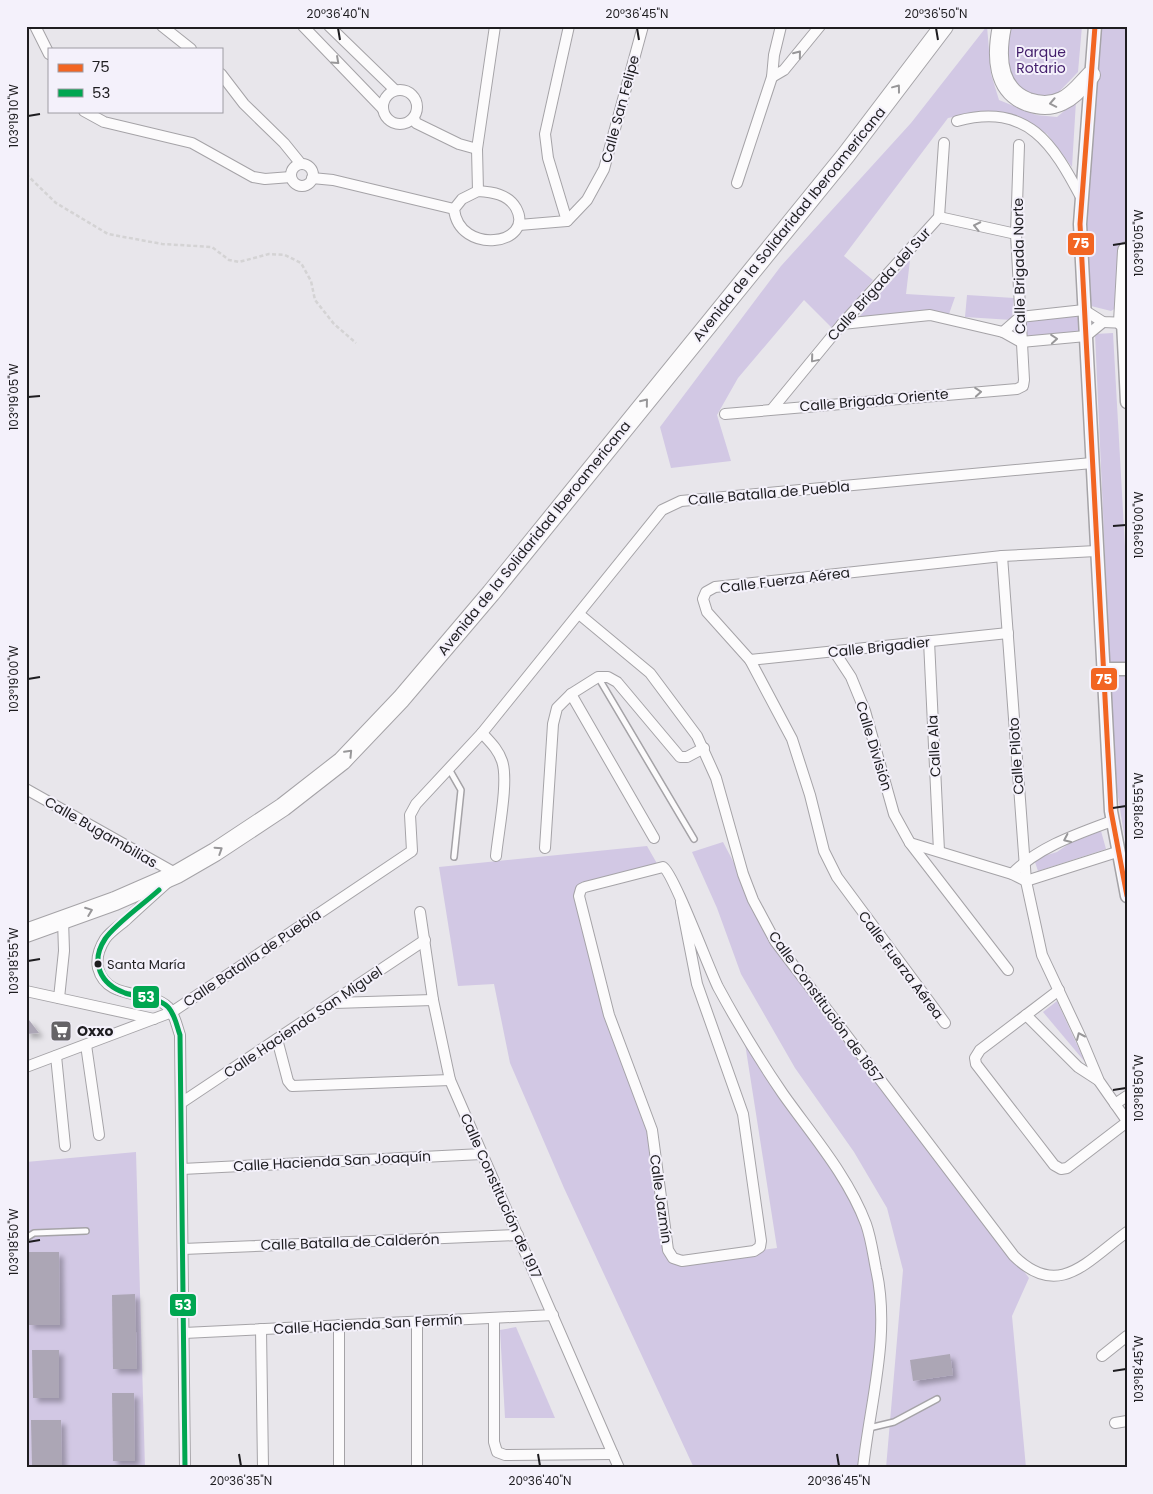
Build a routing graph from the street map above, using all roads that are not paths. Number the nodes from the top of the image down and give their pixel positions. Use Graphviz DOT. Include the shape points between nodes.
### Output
graph roads {
  1 [pos="35,26"];
  2 [pos="162,26"];
  3 [pos="303,26"];
  4 [pos="329,26"];
  5 [pos="494,26"];
  6 [pos="569,26"];
  7 [pos="643,26"];
  8 [pos="781,26"];
  9 [pos="820,26"];
  10 [pos="1002,26"];
  11 [pos="1095,26"];
  12 [pos="941,29"];
  13 [pos="190,48"];
  14 [pos="48,52"];
  15 [pos="222,75"];
  16 [pos="1091,75"];
  17 [pos="772,77"];
  18 [pos="396,90"];
  19 [pos="382,108"];
  20 [pos="86,112"];
  21 [pos="414,118"];
  22 [pos="957,121"];
  23 [pos="944,143"];
  24 [pos="1019,145"];
  25 [pos="477,149"];
  26 [pos="301,164"];
  27 [pos="291,177"];
  28 [pos="312,178"];
  29 [pos="737,183"];
  30 [pos="478,191"];
  31 [pos="1082,199"];
  32 [pos="454,209"];
  33 [pos="939,218"];
  34 [pos="567,221"];
  35 [pos="518,225"];
  36 [pos="1016,234"];
  37 [pos="1127,251"];
  38 [pos="1084,310"];
  39 [pos="1020,317"];
  40 [pos="1125,319"];
  41 [pos="1103,322"];
  42 [pos="842,324"];
  43 [pos="1003,332"];
  44 [pos="1086,336"];
  45 [pos="1021,342"];
  46 [pos="1022,386"];
  47 [pos="1127,402"];
  48 [pos="773,408"];
  49 [pos="725,414"];
  50 [pos="1092,463"];
  51 [pos="1096,550"];
  52 [pos="1002,556"];
  53 [pos="578,614"];
  54 [pos="1008,633"];
  55 [pos="929,641"];
  56 [pos="834,651"];
  57 [pos="750,660"];
  58 [pos="1103,669"];
  59 [pos="1127,669"];
  60 [pos="598,677"];
  61 [pos="571,694"];
  62 [pos="482,733"];
  63 [pos="704,748"];
  64 [pos="448,769"];
  65 [pos="26,789"];
  66 [pos="1112,821"];
  67 [pos="654,838"];
  68 [pos="694,839"];
  69 [pos="910,843"];
  70 [pos="545,848"];
  71 [pos="939,851"];
  72 [pos="1117,852"];
  73 [pos="496,856"];
  74 [pos="454,857"];
  75 [pos="1024,862"];
  76 [pos="176,874"];
  77 [pos="1012,874"];
  78 [pos="1026,881"];
  79 [pos="1127,896"];
  80 [pos="681,902"];
  81 [pos="420,912"];
  82 [pos="63,920"];
  83 [pos="26,933"];
  84 [pos="425,940"];
  85 [pos="1008,970"];
  86 [pos="1059,990"];
  87 [pos="26,991"];
  88 [pos="59,998"];
  89 [pos="433,1000"];
  90 [pos="334,1003"];
  91 [pos="172,1012"];
  92 [pos="1026,1015"];
  93 [pos="154,1019"];
  94 [pos="945,1023"];
  95 [pos="277,1038"];
  96 [pos="86,1044"];
  97 [pos="56,1056"];
  98 [pos="26,1067"];
  99 [pos="450,1080"];
  100 [pos="1099,1081"];
  101 [pos="1127,1096"];
  102 [pos="181,1103"];
  103 [pos="1115,1104"];
  104 [pos="1127,1122"];
  105 [pos="99,1134"];
  106 [pos="65,1146"];
  107 [pos="482,1154"];
  108 [pos="182,1169"];
  109 [pos="86,1232"];
  110 [pos="1127,1232"];
  111 [pos="518,1235"];
  112 [pos="26,1238"];
  113 [pos="183,1249"];
  114 [pos="553,1315"];
  115 [pos="494,1318"];
  116 [pos="417,1322"];
  117 [pos="338,1325"];
  118 [pos="261,1329"];
  119 [pos="184,1333"];
  120 [pos="1127,1336"];
  121 [pos="1102,1356"];
  122 [pos="937,1399"];
  123 [pos="1127,1421"];
  124 [pos="1115,1423"];
  125 [pos="869,1428"];
  126 [pos="613,1454"];
  127 [pos="186,1468"];
  128 [pos="263,1468"];
  129 [pos="339,1468"];
  130 [pos="417,1468"];
  131 [pos="619,1468"];
  132 [pos="863,1468"];
  1 -- 14 [label="street"];
  2 -- 13 [label="street"];
  3 -- 19 [label="street, one-way"];
  4 -- 18 [label="street"];
  5 -- 25 [label="street"];
  6 -- 34 [label="street" via="546,134 548,158"];
  7 -- 34 [label="street, Calle San Felipe" via="604,169 587,200"];
  8 -- 17 [label="street"];
  17 -- 9 [label="street, one-way" via="784,70"];
  16 -- 10 [label="highway, one-way" via="1063,101 1050,105 1023,100 1003,82 999,65"];
  11 -- 16 [label="street"];
  76 -- 12 [label="highway, Avenida de la Solidaridad Iberoamericana, one-way" via="215,852 312,786 342,761 400,699 846,155"];
  15 -- 26 [label="street" via="244,104"];
  16 -- 31 [label="street"];
  17 -- 29 [label="street"];
  18 -- 19 [label="street" via="386,96"];
  18 -- 21 [label="street" via="410,92 416,98 418,108"];
  19 -- 21 [label="street" via="384,115 398,125"];
  20 -- 27 [label="street" via="104,122 192,143 253,177"];
  21 -- 25 [label="street" via="416,123"];
  22 -- 31 [label="street" via="989,116 1007,118 1029,128 1045,138"];
  23 -- 33 [label="street, Calle Brigada del Sur"];
  24 -- 36 [label="street, Calle Brigada Norte"];
  25 -- 30 [label="street"];
  26 -- 27 [label="street" via="292,169"];
  26 -- 28 [label="street" via="311,170"];
  27 -- 28 [label="street" via="300,186 308,184"];
  28 -- 32 [label="street" via="333,180"];
  30 -- 32 [label="street" via="462,199"];
  30 -- 35 [label="street" via="494,192 508,199 518,212"];
  31 -- 38 [label="street"];
  32 -- 35 [label="street" via="460,226 482,240 505,238"];
  36 -- 33 [label="street, one-way"];
  33 -- 42 [label="street, Calle Brigada del Sur"];
  34 -- 35 [label="street"];
  36 -- 39 [label="street, Calle Brigada Norte"];
  37 -- 40 [label="highway"];
  38 -- 39 [label="street"];
  38 -- 41 [label="street"];
  38 -- 44 [label="street"];
  39 -- 43 [label="street"];
  39 -- 45 [label="street, Calle Brigada Norte"];
  40 -- 41 [label="street"];
  40 -- 47 [label="street"];
  41 -- 44 [label="street"];
  42 -- 43 [label="street" via="930,315"];
  42 -- 48 [label="street, Calle Brigada del Sur, one-way"];
  43 -- 45 [label="street"];
  45 -- 44 [label="street, one-way"];
  44 -- 50 [label="street"];
  45 -- 46 [label="street, Calle Brigada Norte"];
  48 -- 46 [label="street, Calle Brigada Oriente, one-way" via="1017,389"];
  48 -- 49 [label="street, Calle Brigada Oriente"];
  50 -- 51 [label="street"];
  50 -- 53 [label="street, Calle Batalla de Puebla" via="682,501 662,510"];
  51 -- 52 [label="street, Calle Fuerza Aérea"];
  51 -- 58 [label="street"];
  52 -- 54 [label="street, Calle Piloto"];
  52 -- 57 [label="street, Calle Fuerza Aérea" via="715,588 706,592 703,599 707,612"];
  53 -- 62 [label="street, Calle Batalla de Puebla"];
  53 -- 63 [label="street, Calle Constitución de 1857" via="650,673 684,715"];
  54 -- 55 [label="street, Calle Brigadier"];
  54 -- 75 [label="street, Calle Piloto"];
  55 -- 56 [label="street, Calle Brigadier"];
  55 -- 71 [label="street, Calle Ala"];
  56 -- 57 [label="street, Calle Brigadier"];
  56 -- 69 [label="street, Calle División" via="851,677 865,711 894,814"];
  57 -- 94 [label="street, Calle Fuerza Aérea" via="792,739 824,852 837,877"];
  58 -- 59 [label="street"];
  58 -- 66 [label="street"];
  60 -- 61 [label="street"];
  60 -- 63 [label="street" via="608,677 617,682 680,757"];
  60 -- 68 [label="lane"];
  61 -- 67 [label="street"];
  61 -- 70 [label="street" via="557,708 554,724"];
  62 -- 64 [label="street, Calle Batalla de Puebla"];
  62 -- 73 [label="street" via="495,746 504,779"];
  63 -- 110 [label="street, Calle Constitución de 1857" via="716,778 743,874 775,941 1014,1256 1039,1274 1050,1277 1064,1275 1076,1270"];
  64 -- 74 [label="lane" via="461,790"];
  64 -- 91 [label="street, Calle Batalla de Puebla" via="410,815 412,851"];
  65 -- 76 [label="street, Calle Bugambilias"];
  66 -- 72 [label="street"];
  66 -- 75 [label="street, one-way" via="1067,838"];
  69 -- 71 [label="street"];
  69 -- 85 [label="street, Calle División"];
  71 -- 77 [label="street"];
  72 -- 78 [label="street"];
  72 -- 79 [label="street"];
  75 -- 77 [label="street"];
  75 -- 78 [label="street, Calle Piloto"];
  82 -- 76 [label="highway, Avenida de la Solidaridad Iberoamericana, one-way"];
  76 -- 91 [label="street" via="106,938 98,957 99,971 108,985 162,1003"];
  77 -- 78 [label="street"];
  78 -- 86 [label="street, Calle Piloto" via="1042,955"];
  80 -- 80 [label="street, Calle Jazmín" via="663,867 585,887 580,892 609,1015 652,1130 668,1250 673,1258 682,1261 754,1251 760,1247 761,1241 743,1114 697,984"];
  80 -- 125 [label="street, Calle Jazmín" via="710,971 744,1037 847,1185 866,1225 882,1311"];
  81 -- 84 [label="street, Calle Constitución de 1917"];
  82 -- 83 [label="highway, Avenida de la Solidaridad Iberoamericana"];
  82 -- 88 [label="street" via="64,951"];
  84 -- 89 [label="street, Calle Constitución de 1917"];
  84 -- 90 [label="street, Calle Hacienda San Miguel"];
  86 -- 92 [label="street"];
  100 -- 86 [label="street, Calle Piloto, one-way"];
  87 -- 88 [label="street"];
  88 -- 93 [label="street"];
  89 -- 90 [label="street"];
  89 -- 99 [label="street, Calle Constitución de 1917"];
  90 -- 95 [label="street, Calle Hacienda San Miguel"];
  91 -- 93 [label="street, Calle Batalla de Puebla"];
  91 -- 102 [label="street" via="182,1048"];
  92 -- 100 [label="street" via="1078,1067"];
  92 -- 104 [label="street" via="980,1050 975,1058 979,1068 1054,1165 1067,1168"];
  93 -- 96 [label="street, Calle Batalla de Puebla"];
  95 -- 99 [label="street" via="292,1086"];
  95 -- 102 [label="street, Calle Hacienda San Miguel"];
  96 -- 97 [label="street, Calle Batalla de Puebla"];
  96 -- 105 [label="street"];
  97 -- 98 [label="street, Calle Batalla de Puebla"];
  97 -- 106 [label="street"];
  99 -- 107 [label="street, Calle Constitución de 1917"];
  100 -- 103 [label="street"];
  101 -- 103 [label="street"];
  102 -- 108 [label="street"];
  103 -- 104 [label="street"];
  107 -- 108 [label="street, Calle Hacienda San Joaquín"];
  107 -- 111 [label="street, Calle Constitución de 1917"];
  108 -- 113 [label="street"];
  109 -- 112 [label="lane" via="34,1233"];
  111 -- 113 [label="street, Calle Batalla de Calderón"];
  111 -- 114 [label="street, Calle Constitución de 1917"];
  113 -- 119 [label="street"];
  114 -- 115 [label="street, Calle Hacienda San Fermín"];
  114 -- 126 [label="street, Calle Constitución de 1917"];
  115 -- 116 [label="street, Calle Hacienda San Fermín"];
  115 -- 126 [label="street" via="494,1442 497,1452 505,1455"];
  116 -- 117 [label="street, Calle Hacienda San Fermín"];
  116 -- 130 [label="street"];
  117 -- 118 [label="street, Calle Hacienda San Fermín"];
  117 -- 129 [label="street"];
  118 -- 119 [label="street, Calle Hacienda San Fermín"];
  118 -- 128 [label="street"];
  119 -- 127 [label="street"];
  120 -- 121 [label="street"];
  122 -- 125 [label="lane" via="894,1422"];
  123 -- 124 [label="street"];
  125 -- 132 [label="street, Calle Jazmín"];
  126 -- 131 [label="street, Calle Constitución de 1917"];
}
